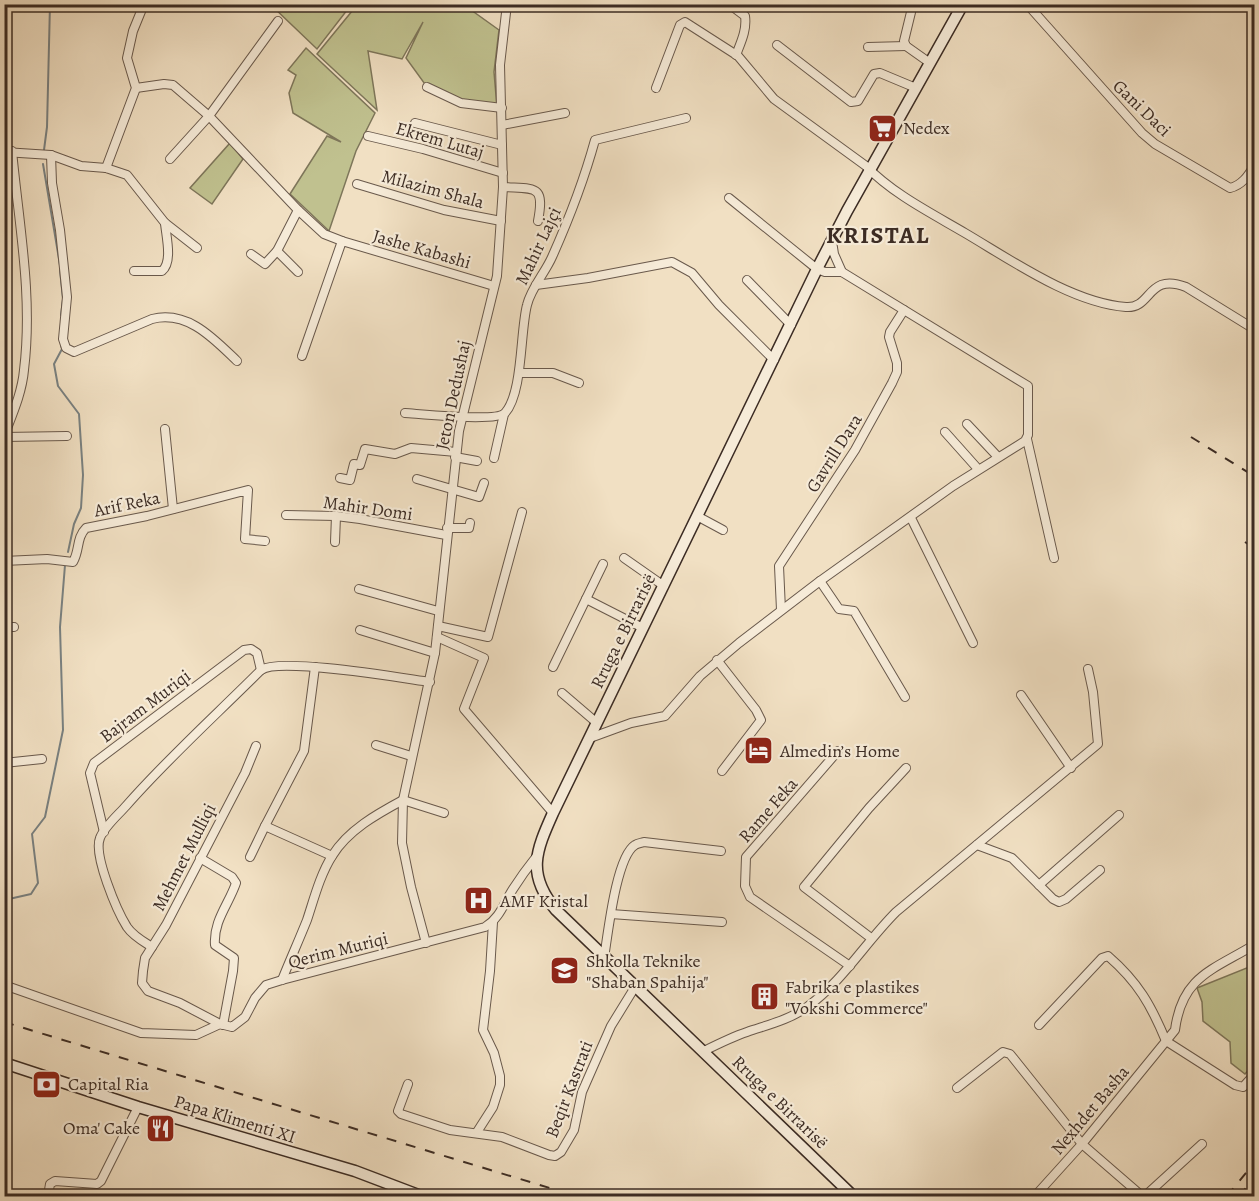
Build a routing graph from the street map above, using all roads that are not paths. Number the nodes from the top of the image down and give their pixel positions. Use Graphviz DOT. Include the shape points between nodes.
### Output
graph roads {
  1 [pos="144,4"];
  2 [pos="507,4"];
  3 [pos="729,4"];
  4 [pos="913,4"];
  5 [pos="963,4"];
  6 [pos="1027,4"];
  7 [pos="278,21"];
  8 [pos="777,45"];
  9 [pos="906,46"];
  10 [pos="868,47"];
  11 [pos="736,55"];
  12 [pos="930,63"];
  13 [pos="427,87"];
  14 [pos="916,87"];
  15 [pos="136,88"];
  16 [pos="656,88"];
  17 [pos="501,108"];
  18 [pos="565,112"];
  19 [pos="209,116"];
  20 [pos="686,118"];
  21 [pos="415,123"];
  22 [pos="502,125"];
  23 [pos="368,136"];
  24 [pos="502,146"];
  25 [pos="8,152"];
  26 [pos="51,155"];
  27 [pos="171,159"];
  28 [pos="1254,166"];
  29 [pos="106,168"];
  30 [pos="870,170"];
  31 [pos="503,173"];
  32 [pos="357,184"];
  33 [pos="503,187"];
  34 [pos="729,198"];
  35 [pos="298,210"];
  36 [pos="501,221"];
  37 [pos="538,221"];
  38 [pos="165,223"];
  39 [pos="342,241"];
  40 [pos="832,241"];
  41 [pos="197,248"];
  42 [pos="277,250"];
  43 [pos="250,254"];
  44 [pos="817,269"];
  45 [pos="134,271"];
  46 [pos="298,272"];
  47 [pos="842,272"];
  48 [pos="747,280"];
  49 [pos="536,285"];
  50 [pos="494,286"];
  51 [pos="904,310"];
  52 [pos="791,325"];
  53 [pos="1254,329"];
  54 [pos="302,356"];
  55 [pos="774,360"];
  56 [pos="237,361"];
  57 [pos="519,373"];
  58 [pos="579,384"];
  59 [pos="405,413"];
  60 [pos="504,414"];
  61 [pos="462,417"];
  62 [pos="967,424"];
  63 [pos="165,429"];
  64 [pos="945,432"];
  65 [pos="67,436"];
  66 [pos="4,437"];
  67 [pos="1027,439"];
  68 [pos="456,454"];
  69 [pos="998,457"];
  70 [pos="494,458"];
  71 [pos="477,461"];
  72 [pos="978,469"];
  73 [pos="4,471"];
  74 [pos="340,478"];
  75 [pos="417,479"];
  76 [pos="484,483"];
  77 [pos="451,489"];
  78 [pos="4,494"];
  79 [pos="173,510"];
  80 [pos="522,512"];
  81 [pos="286,515"];
  82 [pos="336,516"];
  83 [pos="697,516"];
  84 [pos="911,518"];
  85 [pos="470,523"];
  86 [pos="723,530"];
  87 [pos="447,532"];
  88 [pos="265,541"];
  89 [pos="335,542"];
  90 [pos="624,558"];
  91 [pos="1054,558"];
  92 [pos="4,561"];
  93 [pos="603,564"];
  94 [pos="820,581"];
  95 [pos="664,586"];
  96 [pos="359,589"];
  97 [pos="586,599"];
  98 [pos="781,610"];
  99 [pos="438,611"];
  100 [pos="438,626"];
  101 [pos="4,627"];
  102 [pos="14,627"];
  103 [pos="643,628"];
  104 [pos="360,630"];
  105 [pos="436,637"];
  106 [pos="973,643"];
  107 [pos="435,653"];
  108 [pos="717,660"];
  109 [pos="315,667"];
  110 [pos="553,667"];
  111 [pos="1088,669"];
  112 [pos="261,670"];
  113 [pos="430,682"];
  114 [pos="562,693"];
  115 [pos="1021,695"];
  116 [pos="905,697"];
  117 [pos="597,723"];
  118 [pos="590,738"];
  119 [pos="376,745"];
  120 [pos="256,746"];
  121 [pos="838,751"];
  122 [pos="411,756"];
  123 [pos="42,759"];
  124 [pos="4,763"];
  125 [pos="906,768"];
  126 [pos="1071,768"];
  127 [pos="722,771"];
  128 [pos="404,800"];
  129 [pos="444,813"];
  130 [pos="553,813"];
  131 [pos="1119,815"];
  132 [pos="265,826"];
  133 [pos="104,831"];
  134 [pos="977,845"];
  135 [pos="721,852"];
  136 [pos="332,856"];
  137 [pos="250,857"];
  138 [pos="536,857"];
  139 [pos="200,858"];
  140 [pos="1100,870"];
  141 [pos="1039,885"];
  142 [pos="611,914"];
  143 [pos="493,922"];
  144 [pos="722,922"];
  145 [pos="872,938"];
  146 [pos="426,943"];
  147 [pos="1254,945"];
  148 [pos="152,947"];
  149 [pos="604,958"];
  150 [pos="850,966"];
  151 [pos="282,980"];
  152 [pos="4,985"];
  153 [pos="635,987"];
  154 [pos="222,1024"];
  155 [pos="1039,1025"];
  156 [pos="1166,1041"];
  157 [pos="704,1051"];
  158 [pos="4,1063"];
  159 [pos="1254,1074"];
  160 [pos="408,1084"];
  161 [pos="957,1088"];
  162 [pos="138,1107"];
  163 [pos="477,1132"];
  164 [pos="1082,1144"];
  165 [pos="1202,1144"];
  166 [pos="48,1197"];
  167 [pos="421,1197"];
  168 [pos="853,1197"];
  169 [pos="1035,1197"];
  170 [pos="1143,1197"];
  1 -- 15 [label="street" via="128,46 127,58"];
  2 -- 17 [label="street, Jeton Dedushaj" via="500,65"];
  3 -- 11 [label="street" via="745,16 746,23"];
  4 -- 9 [label="street"];
  5 -- 12 [label="street, Rruga e Birrarisë"];
  6 -- 28 [label="street, Gani Daci" via="1128,119 1155,144 1230,188 1243,182"];
  7 -- 19 [label="street"];
  8 -- 14 [label="street" via="851,102 858,101 874,74"];
  9 -- 10 [label="street"];
  9 -- 12 [label="street"];
  11 -- 16 [label="street" via="682,22"];
  11 -- 30 [label="street" via="774,99"];
  12 -- 14 [label="street, Rruga e Birrarisë"];
  13 -- 17 [label="street" via="461,103"];
  14 -- 30 [label="street, Rruga e Birrarisë"];
  15 -- 19 [label="street, Jashe Kabashi" via="172,85"];
  15 -- 29 [label="street"];
  17 -- 22 [label="street, Jeton Dedushaj"];
  18 -- 22 [label="street"];
  19 -- 27 [label="street"];
  19 -- 35 [label="street, Jashe Kabashi"];
  20 -- 49 [label="street, Mahir Lajçi" via="595,140 583,184 552,259"];
  21 -- 24 [label="street"];
  22 -- 24 [label="street, Jeton Dedushaj"];
  23 -- 31 [label="street, Ekrem Lutaj"];
  24 -- 31 [label="street, Jeton Dedushaj"];
  25 -- 26 [label="street"];
  25 -- 66 [label="street" via="27,282 24,372"];
  26 -- 29 [label="street" via="81,166"];
  26 -- 56 [label="street" via="67,297 63,339 66,348 74,352 162,318 186,321 203,330"];
  29 -- 38 [label="street" via="127,175"];
  30 -- 40 [label="street, Rruga e Birrarisë"];
  30 -- 53 [label="street" via="939,218 1067,291 1112,305 1135,307 1160,285 1173,282"];
  31 -- 33 [label="street, Jeton Dedushaj"];
  32 -- 36 [label="street, Milazim Shala" via="444,210"];
  33 -- 36 [label="street, Jeton Dedushaj"];
  33 -- 37 [label="street" via="538,192 542,198"];
  34 -- 44 [label="street"];
  35 -- 39 [label="street, Jashe Kabashi" via="324,234"];
  35 -- 42 [label="street"];
  36 -- 50 [label="street, Jeton Dedushaj"];
  38 -- 41 [label="street"];
  38 -- 45 [label="street" via="166,268"];
  39 -- 50 [label="street, Jashe Kabashi"];
  39 -- 54 [label="street"];
  40 -- 44 [label="street, Rruga e Birrarisë"];
  40 -- 47 [label="street"];
  42 -- 43 [label="street" via="265,264"];
  42 -- 46 [label="street"];
  44 -- 47 [label="street"];
  44 -- 52 [label="street, Rruga e Birrarisë"];
  47 -- 51 [label="street"];
  48 -- 52 [label="street"];
  49 -- 55 [label="street" via="672,262 692,273"];
  49 -- 57 [label="street, Mahir Lajçi" via="527,305"];
  50 -- 61 [label="street, Jeton Dedushaj"];
  51 -- 67 [label="street" via="1028,386"];
  51 -- 98 [label="street, Gavrill Dara" via="889,337 897,363 892,383 855,450 779,566"];
  52 -- 55 [label="street, Rruga e Birrarisë"];
  55 -- 83 [label="street, Rruga e Birrarisë"];
  57 -- 58 [label="street" via="553,373"];
  57 -- 60 [label="street, Mahir Lajçi"];
  59 -- 61 [label="street"];
  60 -- 61 [label="street"];
  60 -- 70 [label="street, Mahir Lajçi"];
  61 -- 68 [label="street, Jeton Dedushaj"];
  62 -- 69 [label="street"];
  63 -- 79 [label="street, Arif Reka"];
  64 -- 72 [label="street"];
  65 -- 66 [label="street"];
  67 -- 69 [label="street"];
  67 -- 91 [label="street"];
  68 -- 71 [label="street"];
  68 -- 74 [label="street" via="411,448 395,454 365,448 360,465 354,464 350,480"];
  68 -- 77 [label="street, Jeton Dedushaj"];
  69 -- 72 [label="street"];
  72 -- 84 [label="street"];
  73 -- 78 [label="street"];
  75 -- 77 [label="street"];
  76 -- 77 [label="street" via="479,497"];
  77 -- 87 [label="street, Jeton Dedushaj"];
  79 -- 88 [label="street, Arif Reka" via="248,490 245,539"];
  79 -- 92 [label="street, Arif Reka" via="86,528 73,561"];
  80 -- 100 [label="street" via="488,637"];
  81 -- 82 [label="street, Mahir Domi"];
  82 -- 87 [label="street, Mahir Domi"];
  82 -- 89 [label="street"];
  83 -- 86 [label="street"];
  83 -- 95 [label="street, Rruga e Birrarisë"];
  84 -- 94 [label="street"];
  84 -- 106 [label="street"];
  85 -- 87 [label="street" via="469,528"];
  87 -- 99 [label="street, Jeton Dedushaj"];
  90 -- 95 [label="street"];
  93 -- 97 [label="street"];
  94 -- 98 [label="street"];
  94 -- 116 [label="street" via="839,609 854,611"];
  95 -- 103 [label="street, Rruga e Birrarisë"];
  96 -- 99 [label="street"];
  97 -- 103 [label="street"];
  97 -- 110 [label="street"];
  98 -- 108 [label="street"];
  99 -- 100 [label="street, Jeton Dedushaj"];
  100 -- 105 [label="street, Jeton Dedushaj"];
  101 -- 102 [label="street"];
  103 -- 117 [label="street, Rruga e Birrarisë"];
  104 -- 107 [label="street"];
  105 -- 107 [label="street, Jeton Dedushaj"];
  105 -- 130 [label="street" via="484,658 464,709"];
  107 -- 113 [label="street, Jeton Dedushaj"];
  108 -- 118 [label="street" via="665,716"];
  108 -- 127 [label="street" via="761,720"];
  109 -- 112 [label="street" via="275,665"];
  109 -- 113 [label="street"];
  109 -- 132 [label="street" via="304,752"];
  111 -- 126 [label="street" via="1098,744"];
  112 -- 133 [label="street"];
  112 -- 133 [label="street, Bajram Muriqi" via="257,653 244,650 94,763 90,773"];
  113 -- 122 [label="street, Jeton Dedushaj"];
  114 -- 117 [label="street"];
  115 -- 126 [label="street"];
  117 -- 118 [label="street, Rruga e Birrarisë"];
  118 -- 130 [label="street, Rruga e Birrarisë"];
  119 -- 122 [label="street"];
  120 -- 139 [label="street, Mehmet Mulliqi"];
  121 -- 150 [label="street, Rame Feka" via="746,857 745,886 750,897"];
  122 -- 128 [label="street, Jeton Dedushaj"];
  123 -- 124 [label="street"];
  125 -- 145 [label="street" via="804,886"];
  126 -- 134 [label="street"];
  128 -- 129 [label="street"];
  128 -- 136 [label="street" via="361,826"];
  128 -- 146 [label="street, Jeton Dedushaj" via="402,843"];
  130 -- 138 [label="street, Rruga e Birrarisë"];
  131 -- 141 [label="street"];
  132 -- 136 [label="street"];
  132 -- 137 [label="street"];
  133 -- 148 [label="street, Bajram Muriqi" via="97,848 104,873 128,929"];
  134 -- 141 [label="street" via="1012,858"];
  134 -- 145 [label="street" via="896,912"];
  135 -- 142 [label="street" via="636,844 625,861"];
  136 -- 151 [label="street"];
  138 -- 143 [label="street"];
  138 -- 149 [label="street, Rruga e Birrarisë" via="538,881 549,901"];
  139 -- 148 [label="street, Mehmet Mulliqi"];
  139 -- 154 [label="street" via="232,876 236,883 220,914 214,939 214,945 234,958"];
  140 -- 141 [label="street" via="1059,902"];
  142 -- 144 [label="street"];
  142 -- 149 [label="street"];
  143 -- 146 [label="street, Qerim Muriqi"];
  143 -- 163 [label="street" via="483,1030 494,1053 500,1085 493,1107"];
  145 -- 150 [label="street"];
  146 -- 151 [label="street, Qerim Muriqi"];
  147 -- 156 [label="street, Nexhdet Basha" via="1195,982 1184,996 1175,1030"];
  148 -- 154 [label="street, Mehmet Mulliqi" via="145,958 142,983 148,991"];
  149 -- 153 [label="street, Rruga e Birrarisë"];
  150 -- 157 [label="street" via="820,996 789,1018"];
  151 -- 154 [label="street, Qerim Muriqi" via="266,985 239,1022 232,1027"];
  152 -- 154 [label="street, Qerim Muriqi" via="141,1033 196,1035"];
  153 -- 157 [label="street, Rruga e Birrarisë"];
  153 -- 163 [label="street, Beqir Kastrati" via="594,1061 573,1130 561,1152 549,1155"];
  155 -- 156 [label="street" via="1108,956 1141,990"];
  156 -- 159 [label="street" via="1235,1085 1243,1087"];
  156 -- 164 [label="street, Nexhdet Basha"];
  157 -- 168 [label="street, Rruga e Birrarisë"];
  158 -- 162 [label="street, Papa Klimenti XI"];
  160 -- 163 [label="street, Beqir Kastrati" via="398,1111 401,1114 450,1130"];
  161 -- 164 [label="street" via="1003,1052 1010,1054"];
  162 -- 166 [label="street" via="101,1181 55,1181 50,1184"];
  162 -- 167 [label="street, Papa Klimenti XI" via="355,1171"];
  164 -- 169 [label="street, Nexhdet Basha"];
  164 -- 170 [label="street"];
  165 -- 170 [label="street"];
}
